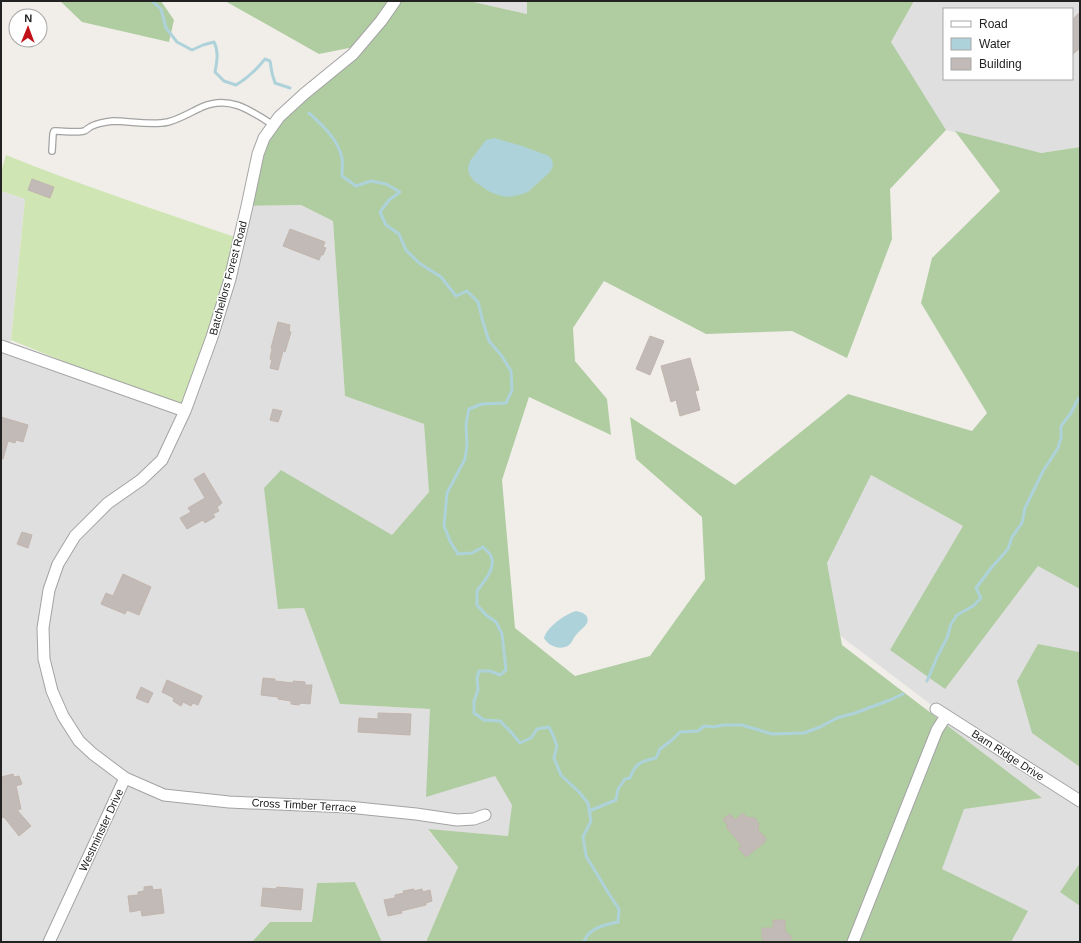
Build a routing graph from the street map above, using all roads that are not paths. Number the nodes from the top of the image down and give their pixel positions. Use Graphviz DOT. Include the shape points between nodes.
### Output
graph roads {
  1 [pos="395,1"];
  2 [pos="273,125"];
  3 [pos="52,151"];
  4 [pos="1,346"];
  5 [pos="185,411"];
  6 [pos="936,709"];
  7 [pos="946,716"];
  8 [pos="125,778"];
  9 [pos="1080,801"];
  10 [pos="485,815"];
  11 [pos="49,942"];
  12 [pos="853,942"];
  1 -- 2 [label="street, Batchellors Forest Road" via="353,54 304,94"];
  2 -- 3 [label="lane" via="244,108 222,102 211,104 169,122 115,121 98,123 83,131 56,131 53,134"];
  2 -- 5 [label="street, Batchellors Forest Road" via="264,138 258,154 230,279"];
  4 -- 5 [label="street"];
  5 -- 8 [label="street, Westminster Drive" via="162,460 141,480 108,503 75,536 58,564 48,590 43,628 44,659 52,691 63,716 80,741"];
  6 -- 7 [label="street, Barn Ridge Drive"];
  7 -- 9 [label="street, Barn Ridge Drive"];
  7 -- 12 [label="street" via="937,730"];
  8 -- 10 [label="street, Cross Timber Terrace" via="164,795 228,802 348,806 457,820 474,819"];
  8 -- 11 [label="street, Westminster Drive"];
}
